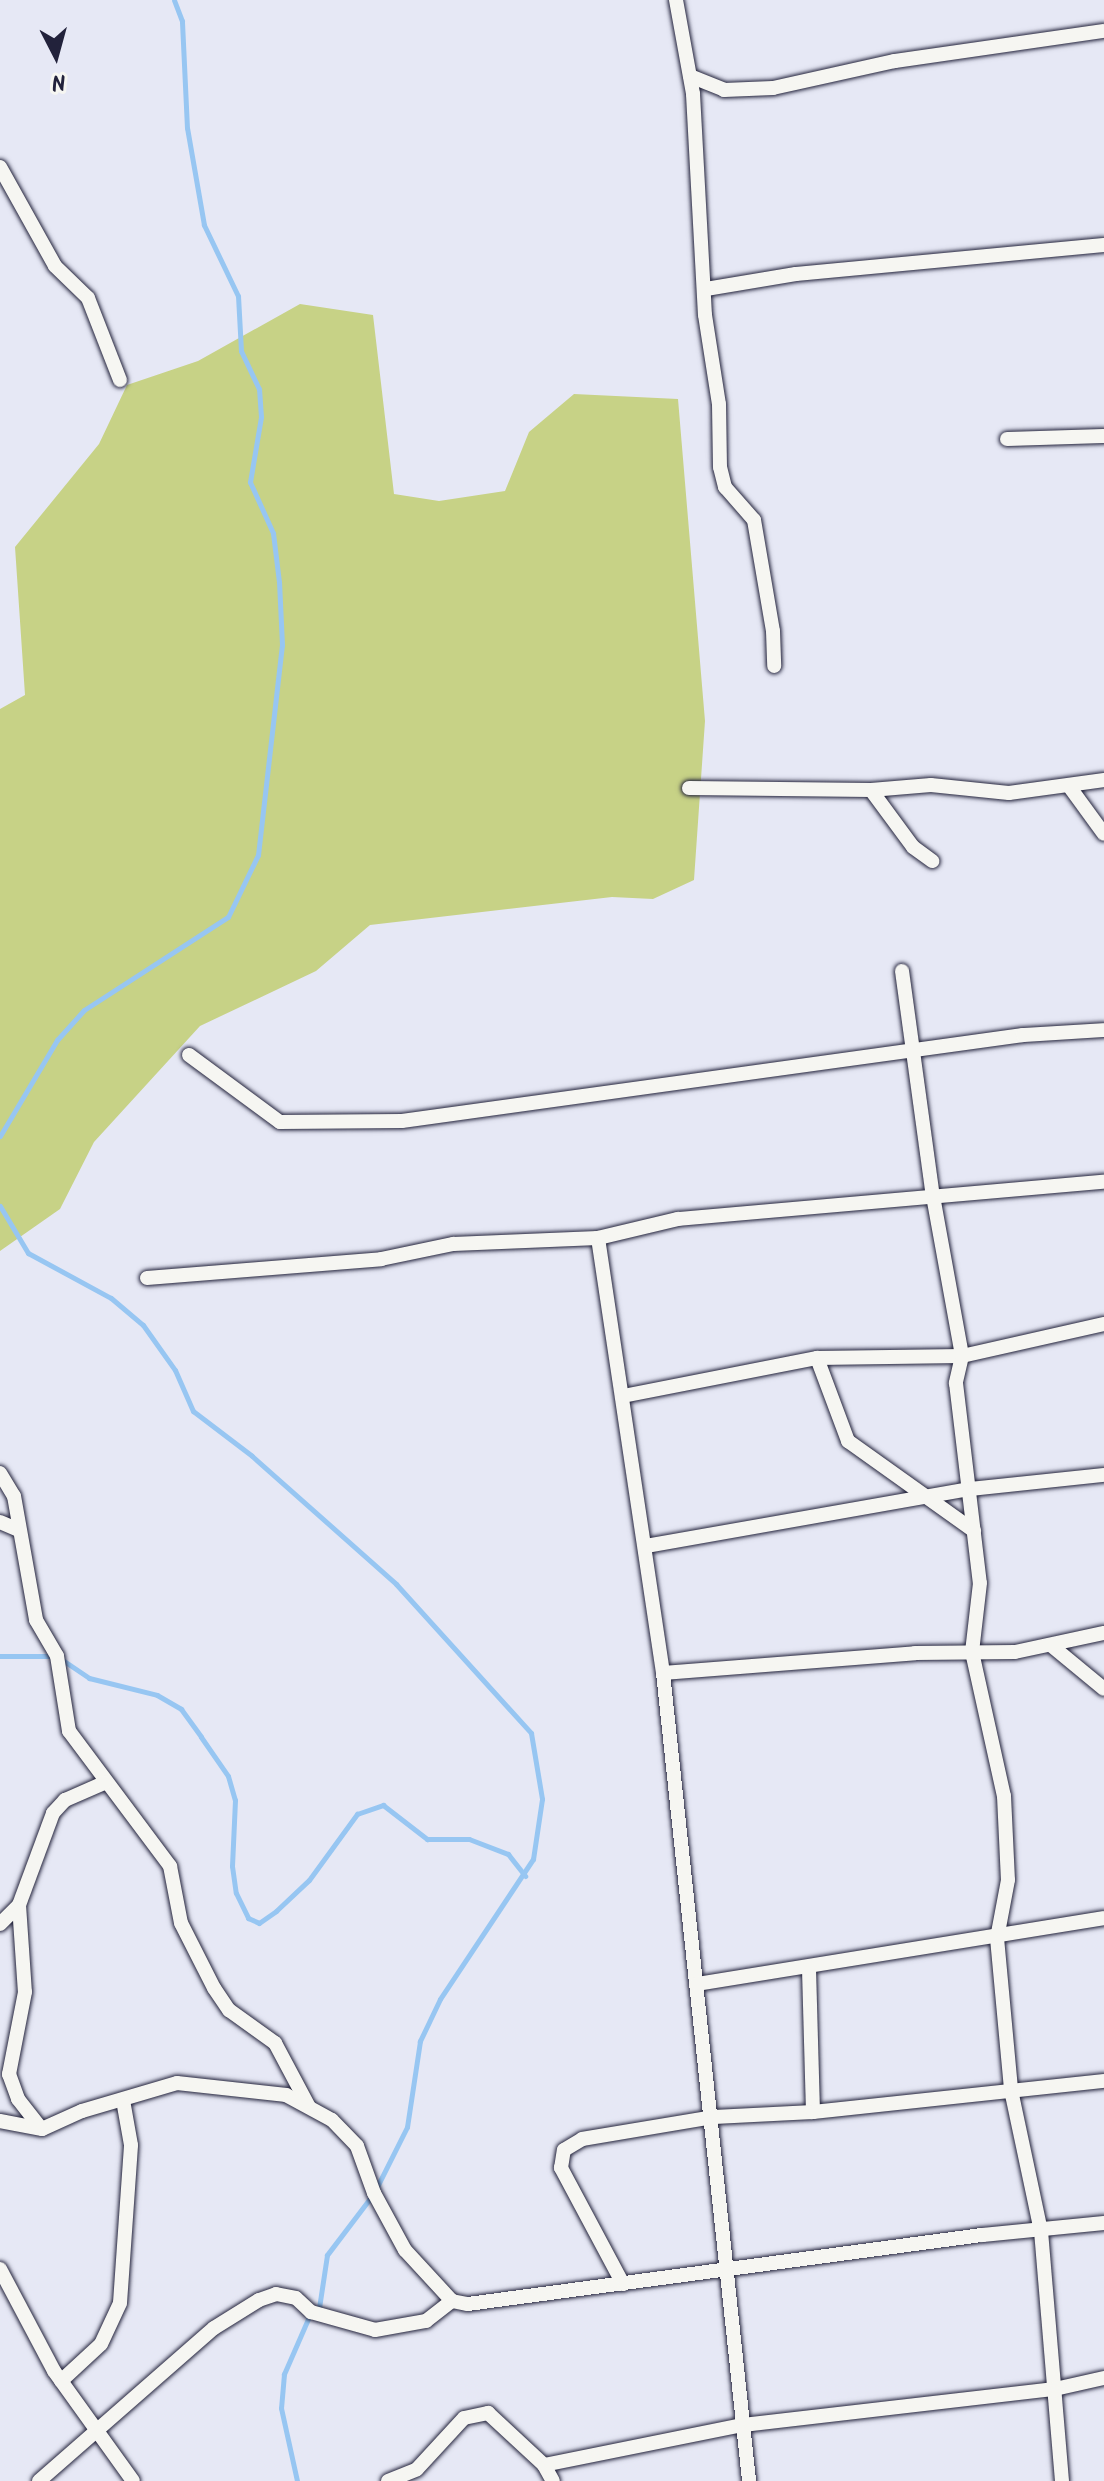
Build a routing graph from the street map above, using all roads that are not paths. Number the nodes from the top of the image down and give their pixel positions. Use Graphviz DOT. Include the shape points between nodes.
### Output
graph roads {
  1 [pos="676,0"];
  2 [pos="1104,31"];
  3 [pos="690,76"];
  4 [pos="0,167"];
  5 [pos="1104,245"];
  6 [pos="706,289"];
  7 [pos="120,380"];
  8 [pos="1104,436"];
  9 [pos="1007,439"];
  10 [pos="774,666"];
  11 [pos="1104,780"];
  12 [pos="1069,786"];
  13 [pos="689,788"];
  14 [pos="871,790"];
  15 [pos="1104,834"];
  16 [pos="932,861"];
  17 [pos="902,971"];
  18 [pos="1104,1030"];
  19 [pos="913,1054"];
  20 [pos="189,1055"];
  21 [pos="1104,1182"];
  22 [pos="933,1196"];
  23 [pos="598,1238"];
  24 [pos="147,1278"];
  25 [pos="1104,1324"];
  26 [pos="962,1356"];
  27 [pos="817,1358"];
  28 [pos="623,1396"];
  29 [pos="0,1473"];
  30 [pos="1104,1475"];
  31 [pos="970,1489"];
  32 [pos="927,1496"];
  33 [pos="0,1522"];
  34 [pos="19,1530"];
  35 [pos="974,1531"];
  36 [pos="646,1546"];
  37 [pos="1104,1633"];
  38 [pos="1052,1646"];
  39 [pos="972,1652"];
  40 [pos="663,1673"];
  41 [pos="1104,1689"];
  42 [pos="104,1783"];
  43 [pos="19,1905"];
  44 [pos="1104,1918"];
  45 [pos="0,1924"];
  46 [pos="997,1938"];
  47 [pos="809,1969"];
  48 [pos="697,1984"];
  49 [pos="1104,2081"];
  50 [pos="1011,2090"];
  51 [pos="123,2100"];
  52 [pos="311,2111"];
  53 [pos="813,2112"];
  54 [pos="714,2117"];
  55 [pos="0,2121"];
  56 [pos="42,2129"];
  57 [pos="1104,2223"];
  58 [pos="1041,2231"];
  59 [pos="0,2269"];
  60 [pos="729,2271"];
  61 [pos="623,2284"];
  62 [pos="452,2301"];
  63 [pos="1104,2378"];
  64 [pos="61,2381"];
  65 [pos="1055,2389"];
  66 [pos="743,2425"];
  67 [pos="94,2433"];
  68 [pos="544,2465"];
  69 [pos="39,2481"];
  70 [pos="133,2481"];
  71 [pos="388,2481"];
  72 [pos="553,2481"];
  73 [pos="749,2481"];
  74 [pos="1062,2481"];
  1 -- 3 [label="street"];
  2 -- 3 [label="street" via="895,61 773,88 724,90"];
  3 -- 6 [label="street"];
  4 -- 7 [label="street" via="55,266 88,298"];
  5 -- 6 [label="street" via="796,274"];
  6 -- 10 [label="street" via="720,467 725,487 754,520"];
  8 -- 9 [label="street"];
  11 -- 12 [label="street"];
  12 -- 14 [label="street" via="1009,793 931,785"];
  12 -- 15 [label="street"];
  13 -- 14 [label="street"];
  14 -- 16 [label="street" via="913,847"];
  17 -- 19 [label="street"];
  18 -- 19 [label="street" via="1023,1035"];
  19 -- 20 [label="street" via="443,1117 308,1122 280,1122"];
  19 -- 22 [label="street"];
  21 -- 22 [label="street"];
  22 -- 23 [label="street" via="678,1219"];
  22 -- 26 [label="street"];
  23 -- 24 [label="street" via="453,1244 381,1259"];
  23 -- 28 [label="street"];
  25 -- 26 [label="street"];
  26 -- 27 [label="street"];
  26 -- 31 [label="street" via="956,1383"];
  27 -- 28 [label="street"];
  27 -- 32 [label="street" via="848,1441"];
  28 -- 36 [label="street"];
  29 -- 34 [label="street" via="14,1496"];
  30 -- 31 [label="street"];
  31 -- 32 [label="street"];
  31 -- 35 [label="street"];
  32 -- 35 [label="street"];
  32 -- 36 [label="street"];
  33 -- 34 [label="street"];
  34 -- 42 [label="street" via="36,1620 57,1656 69,1731"];
  35 -- 39 [label="street" via="980,1583"];
  36 -- 40 [label="street"];
  37 -- 38 [label="street"];
  38 -- 39 [label="street"];
  38 -- 41 [label="street"];
  39 -- 40 [label="street"];
  39 -- 46 [label="street" via="1004,1796 1008,1880"];
  40 -- 48 [label="street"];
  42 -- 43 [label="street" via="65,1800 53,1813"];
  42 -- 52 [label="street" via="170,1866 181,1923 214,1988 229,2010 275,2043"];
  43 -- 45 [label="street"];
  43 -- 56 [label="street" via="25,1992 9,2074 18,2099"];
  44 -- 46 [label="street"];
  46 -- 47 [label="street"];
  46 -- 50 [label="street"];
  47 -- 48 [label="street"];
  47 -- 53 [label="street"];
  48 -- 54 [label="street"];
  49 -- 50 [label="street"];
  50 -- 53 [label="street"];
  50 -- 58 [label="street"];
  51 -- 52 [label="street" via="177,2083 286,2095"];
  51 -- 56 [label="street"];
  51 -- 64 [label="street" via="131,2145 120,2303 101,2344"];
  52 -- 62 [label="street" via="332,2120 357,2146 374,2193 405,2250"];
  53 -- 54 [label="street"];
  54 -- 60 [label="street"];
  54 -- 61 [label="street" via="648,2124 582,2139 564,2150 561,2168"];
  55 -- 56 [label="street"];
  57 -- 58 [label="street"];
  58 -- 60 [label="street"];
  58 -- 65 [label="street"];
  59 -- 64 [label="street"];
  60 -- 61 [label="street"];
  60 -- 66 [label="street"];
  61 -- 62 [label="street" via="468,2304"];
  62 -- 67 [label="street" via="426,2321 375,2330 311,2312 296,2298 276,2294 214,2328"];
  63 -- 65 [label="street"];
  64 -- 67 [label="street"];
  65 -- 66 [label="street"];
  65 -- 74 [label="street"];
  66 -- 68 [label="street"];
  66 -- 73 [label="street"];
  67 -- 69 [label="street"];
  67 -- 70 [label="street"];
  68 -- 71 [label="street" via="523,2451 499,2418 476,2414 444,2437 417,2469"];
  68 -- 72 [label="street"];
}
